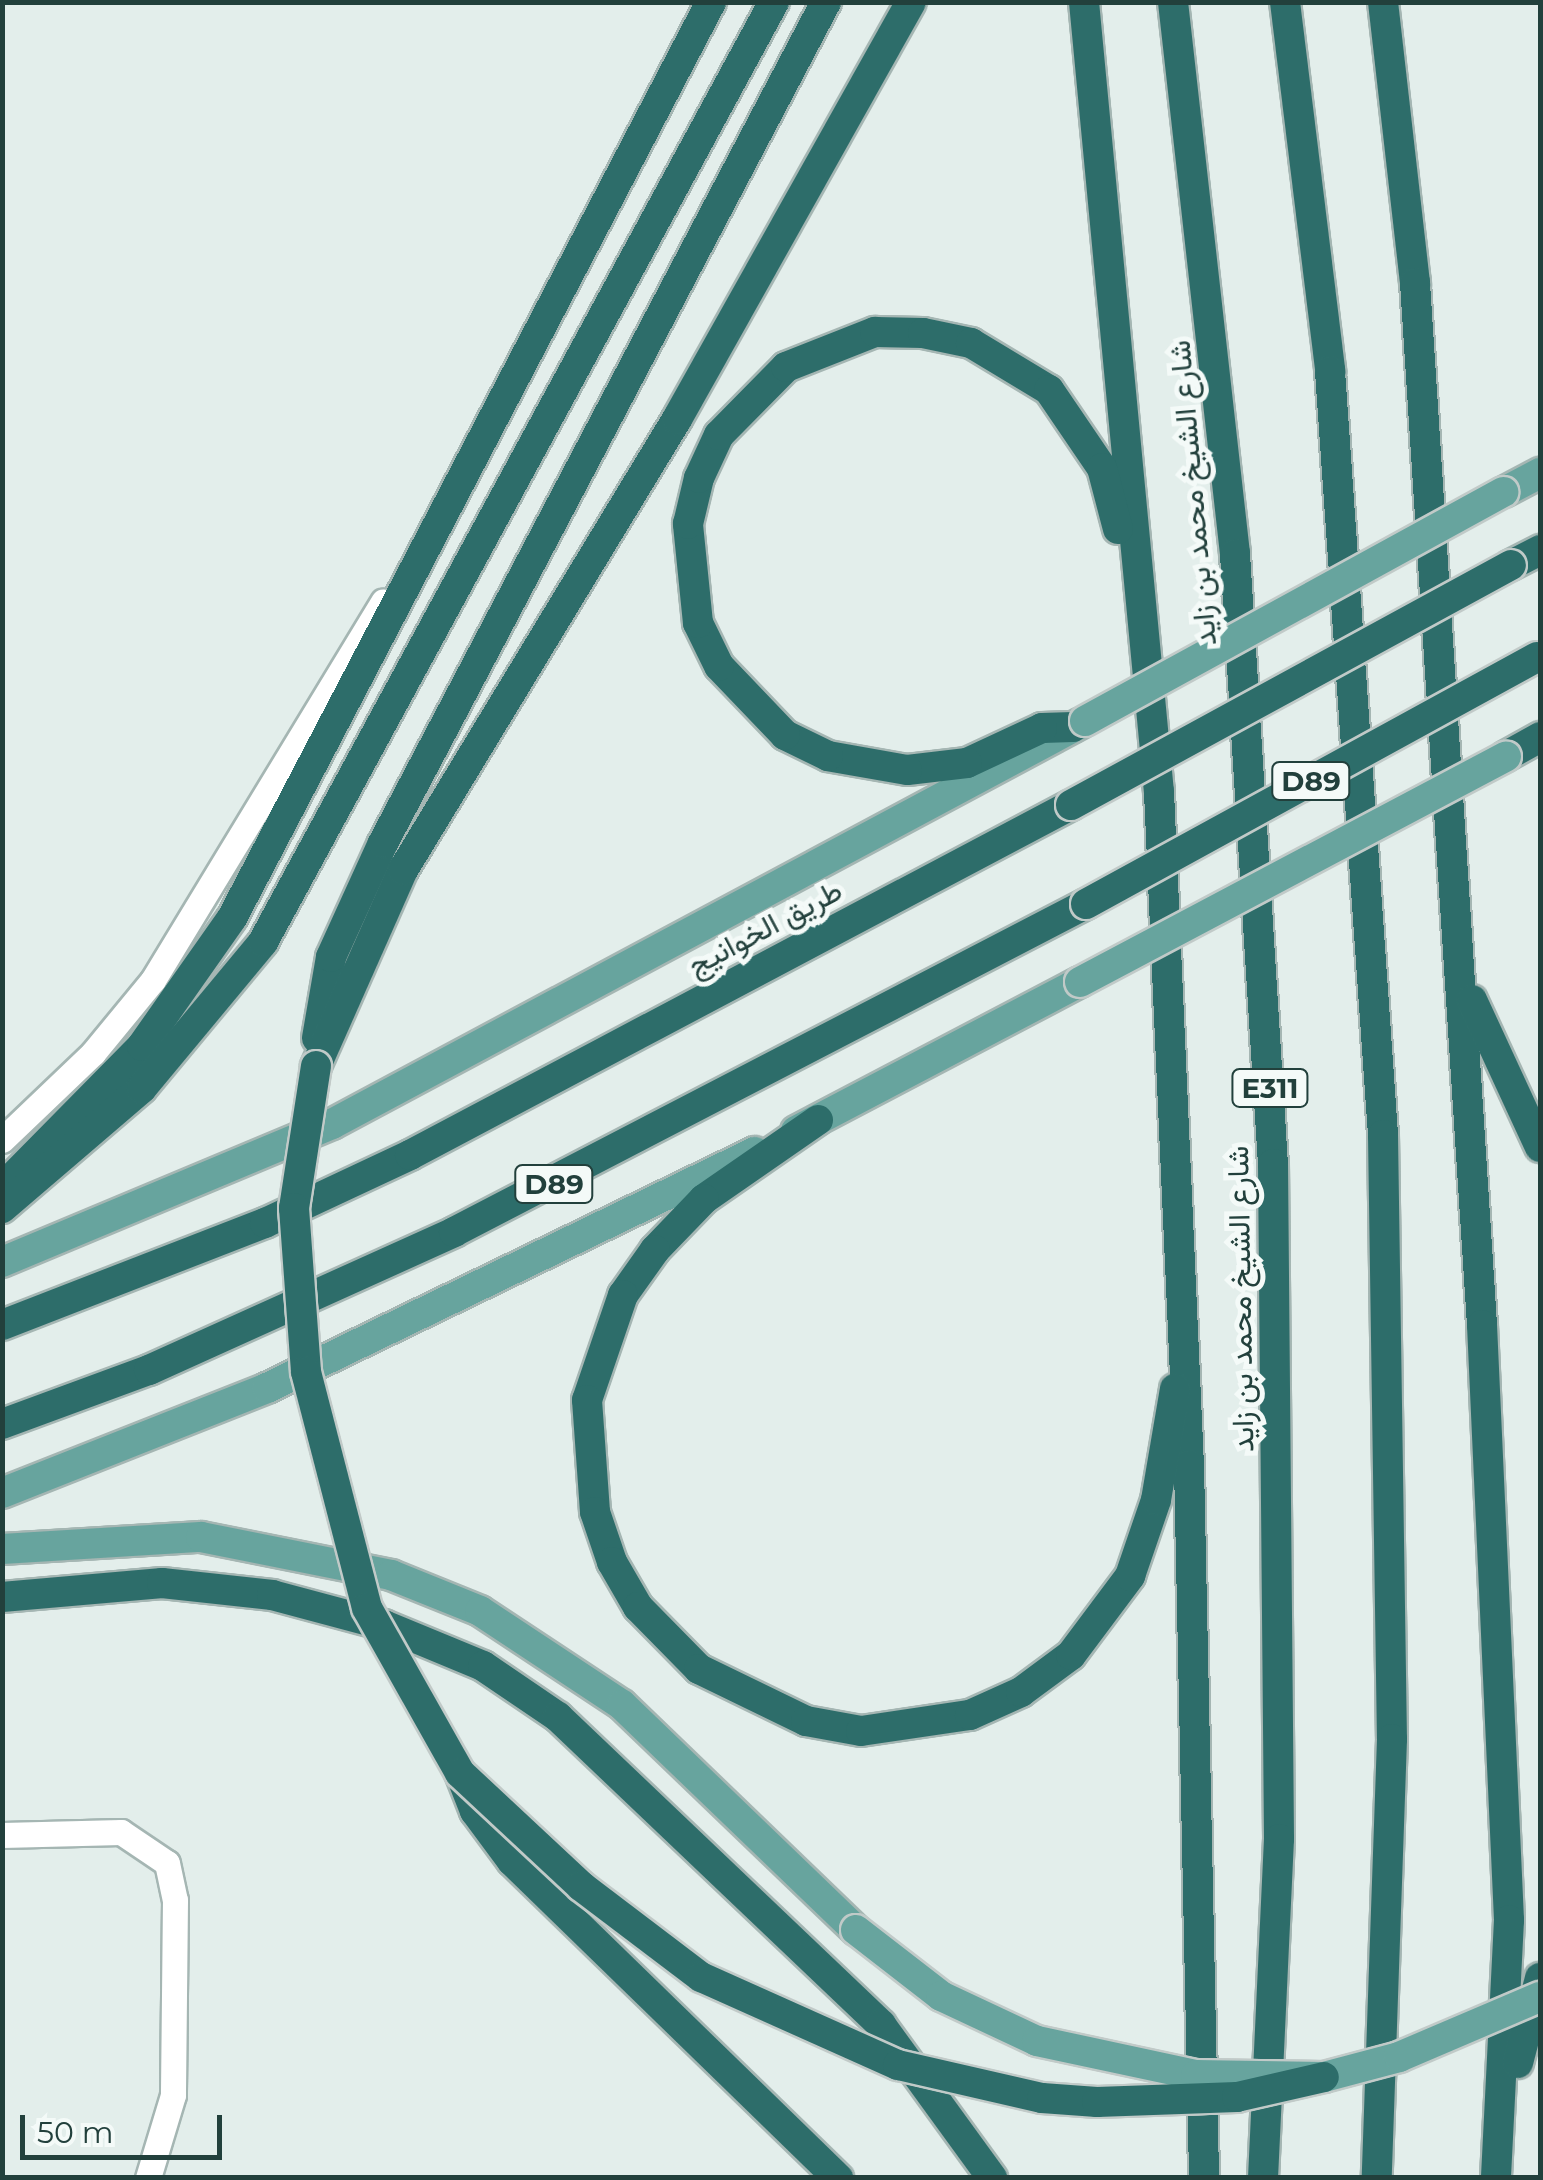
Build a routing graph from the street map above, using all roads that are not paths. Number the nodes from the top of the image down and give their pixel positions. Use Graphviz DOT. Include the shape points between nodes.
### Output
graph roads {
  1 [pos="712,2"];
  2 [pos="774,2"];
  3 [pos="826,2"];
  4 [pos="912,2"];
  5 [pos="1084,2"];
  6 [pos="1173,2"];
  7 [pos="1285,2"];
  8 [pos="1383,2"];
  9 [pos="1404,2"];
  10 [pos="1415,283"];
  11 [pos="1540,473"];
  12 [pos="430,530"];
  13 [pos="1540,550"];
  14 [pos="1142,623"];
  15 [pos="1539,656"];
  16 [pos="1079,724"];
  17 [pos="1529,743"];
  18 [pos="1461,972"];
  19 [pos="316,1066"];
  20 [pos="818,1120"];
  21 [pos="2,1140"];
  22 [pos="1540,1146"];
  23 [pos="2,1186"];
  24 [pos="2,1208"];
  25 [pos="2,1262"];
  26 [pos="1182,1317"];
  27 [pos="2,1325"];
  28 [pos="2,1424"];
  29 [pos="2,1493"];
  30 [pos="2,1549"];
  31 [pos="2,1597"];
  32 [pos="460,1772"];
  33 [pos="2,1835"];
  34 [pos="1540,1978"];
  35 [pos="1540,1998"];
  36 [pos="1324,2077"];
  37 [pos="1496,2170"];
  38 [pos="148,2178"];
  39 [pos="838,2178"];
  40 [pos="992,2178"];
  41 [pos="1204,2178"];
  42 [pos="1263,2178"];
  43 [pos="1377,2178"];
  1 -- 12 [label="highway"];
  2 -- 24 [label="highway" via="262,942 142,1088"];
  3 -- 19 [label="highway" via="383,844 331,957"];
  4 -- 19 [label="highway" via="677,420 403,870"];
  5 -- 14 [label="highway"];
  6 -- 42 [label="highway, شارع الشيخ محمد بن زايد / E311" via="1236,554 1273,1164 1279,1839"];
  7 -- 43 [label="highway" via="1334,408 1383,1134 1392,1739"];
  8 -- 10 [label="highway"];
  9 -- 10 [label="highway" via="1427,214"];
  10 -- 18 [label="highway"];
  11 -- 16 [label="main road, bridge"];
  12 -- 21 [label="street" via="171,954 93,1053"];
  12 -- 23 [label="highway" via="349,699 204,962 108,1085"];
  13 -- 27 [label="highway, طريق الخوانيج, bridge" via="410,1154 249,1230"];
  14 -- 16 [label="highway" via="1127,589 1116,508 1080,426 1015,364 971,343 875,332 829,345 786,366 720,435 688,524 698,624 718,666 785,734 828,756 906,770 968,763 1042,728"];
  14 -- 26 [label="highway" via="1161,831"];
  15 -- 28 [label="highway, D89, bridge" via="1086,904 471,1224 149,1370"];
  16 -- 25 [label="main road" via="332,1124"];
  17 -- 20 [label="main road, bridge"];
  18 -- 22 [label="highway"];
  18 -- 37 [label="highway" via="1507,1843 1509,1998"];
  19 -- 32 [label="highway, bridge" via="294,1208 306,1372 367,1608"];
  20 -- 26 [label="highway" via="704,1199 655,1250 623,1295 586,1400 595,1512 612,1562 664,1638 746,1698 806,1721 861,1731 916,1728 1021,1692 1071,1655 1104,1618 1144,1542"];
  20 -- 29 [label="main road" via="267,1388"];
  26 -- 41 [label="highway"];
  30 -- 36 [label="main road, bridge" via="200,1537 391,1575 480,1611 622,1705 856,1930 941,1996 1055,2047 1147,2070"];
  31 -- 40 [label="highway" via="162,1583 272,1595 384,1625 483,1666 558,1717 881,2025"];
  32 -- 36 [label="highway, bridge" via="581,1886 701,1977 898,2065 1006,2091 1097,2102 1237,2098"];
  32 -- 39 [label="highway" via="483,1824 525,1874"];
  33 -- 38 [label="street" via="121,1832 167,1864 175,1900 172,2095"];
  34 -- 37 [label="highway"];
  35 -- 36 [label="main road, bridge" via="1399,2057"];
}
